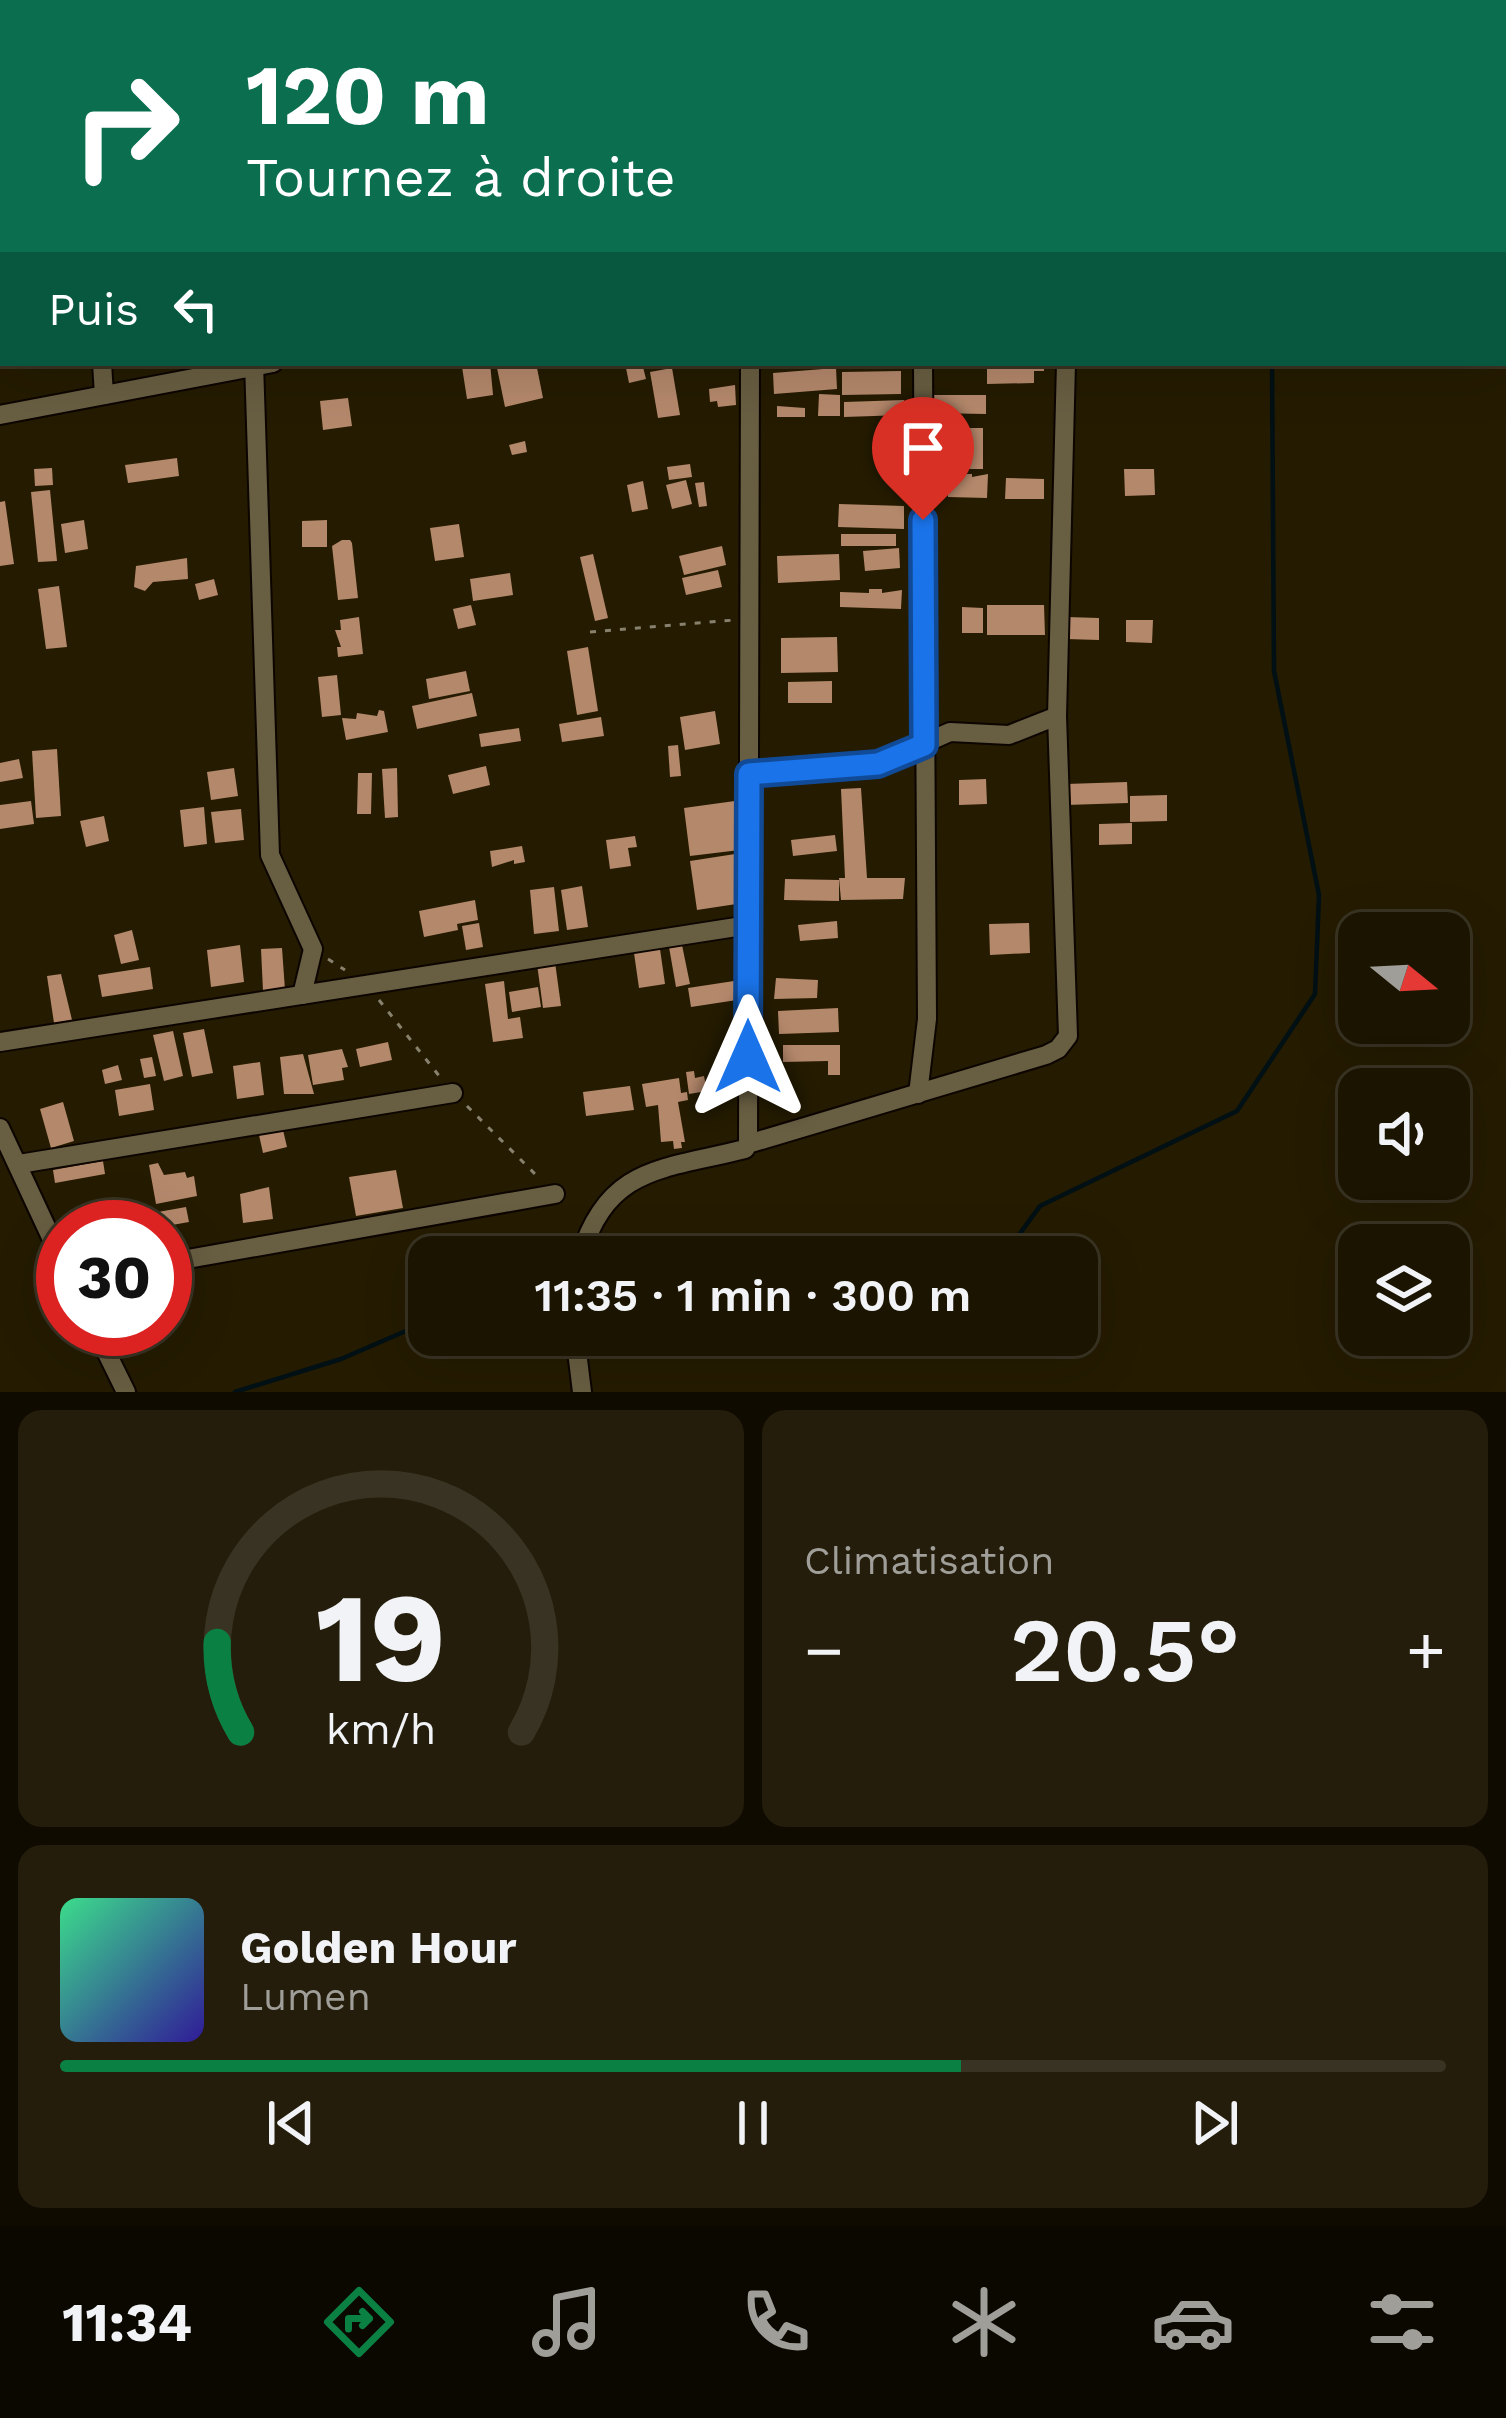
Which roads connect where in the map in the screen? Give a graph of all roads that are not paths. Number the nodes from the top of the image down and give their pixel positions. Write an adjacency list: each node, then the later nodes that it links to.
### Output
1 (102, 366): 7 (street)
2 (250, 366): 7 (street)
3 (260, 366): 13 (street)
4 (750, 366): 11 (street)
5 (922, 366): 10 (street)
6 (1066, 366): 9 (street)
7 (104, 395): 8 (street)
8 (0, 416)
9 (1058, 716): 10 (street); 16 (street)
10 (924, 745): 11 (street); 16 (street)
11 (749, 774): 12 (street)
12 (749, 925): 13 (street); 18 (street)
13 (302, 995): 14 (street)
14 (0, 1042)
15 (453, 1093): 19 (street)
16 (918, 1094): 18 (street)
17 (0, 1128): 19 (street)
18 (748, 1144): 22 (street)
19 (20, 1164): 21 (street)
20 (555, 1194): 23 (street)
21 (36, 1201)
22 (589, 1236)
23 (192, 1259)
24 (108, 1356): 26 (street)
25 (578, 1356): 27 (street)
26 (126, 1392)
27 (582, 1392)

